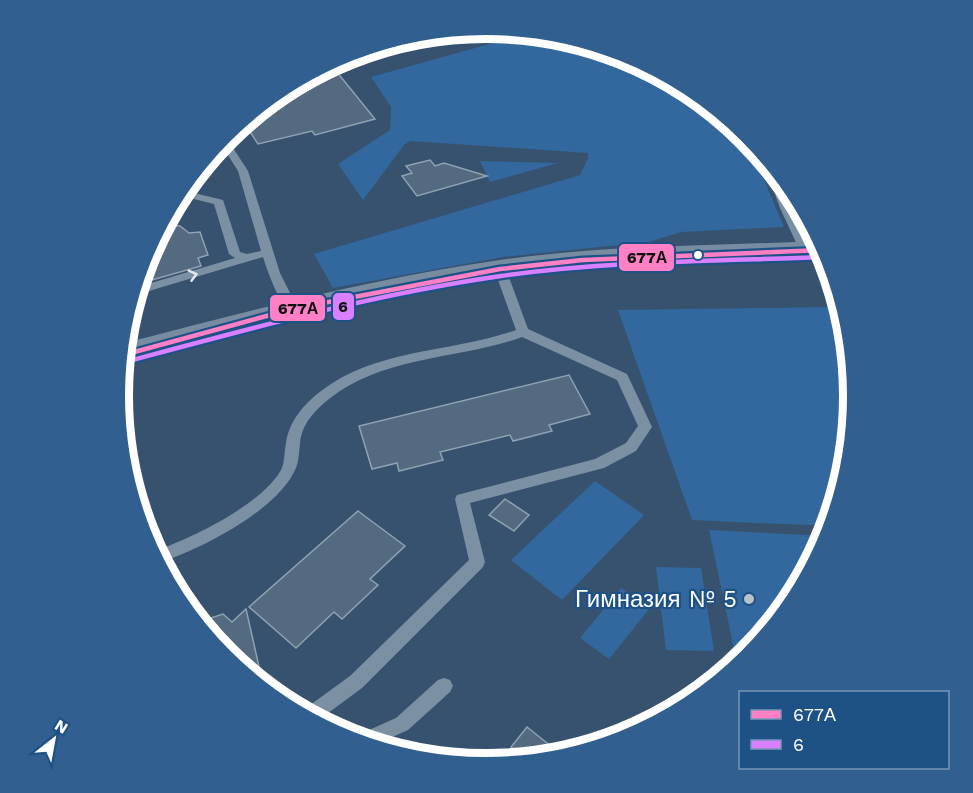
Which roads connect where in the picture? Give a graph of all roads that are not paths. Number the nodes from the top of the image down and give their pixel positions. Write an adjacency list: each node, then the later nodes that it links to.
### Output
1 (229, 149): 6 (lane)
2 (779, 191): 4 (lane)
3 (190, 197): 7 (lane)
4 (809, 243)
5 (812, 250): 8 (street)
6 (267, 253): 7 (lane); 10 (lane)
7 (246, 258): 9 (lane, one-way to 7)
8 (500, 270): 10 (street); 11 (lane)
9 (146, 288)
10 (292, 309): 12 (street)
11 (523, 332): 13 (lane); 15 (lane)
12 (132, 353)
13 (166, 554)
14 (444, 686): 16 (lane)
15 (317, 711)
16 (376, 736)

